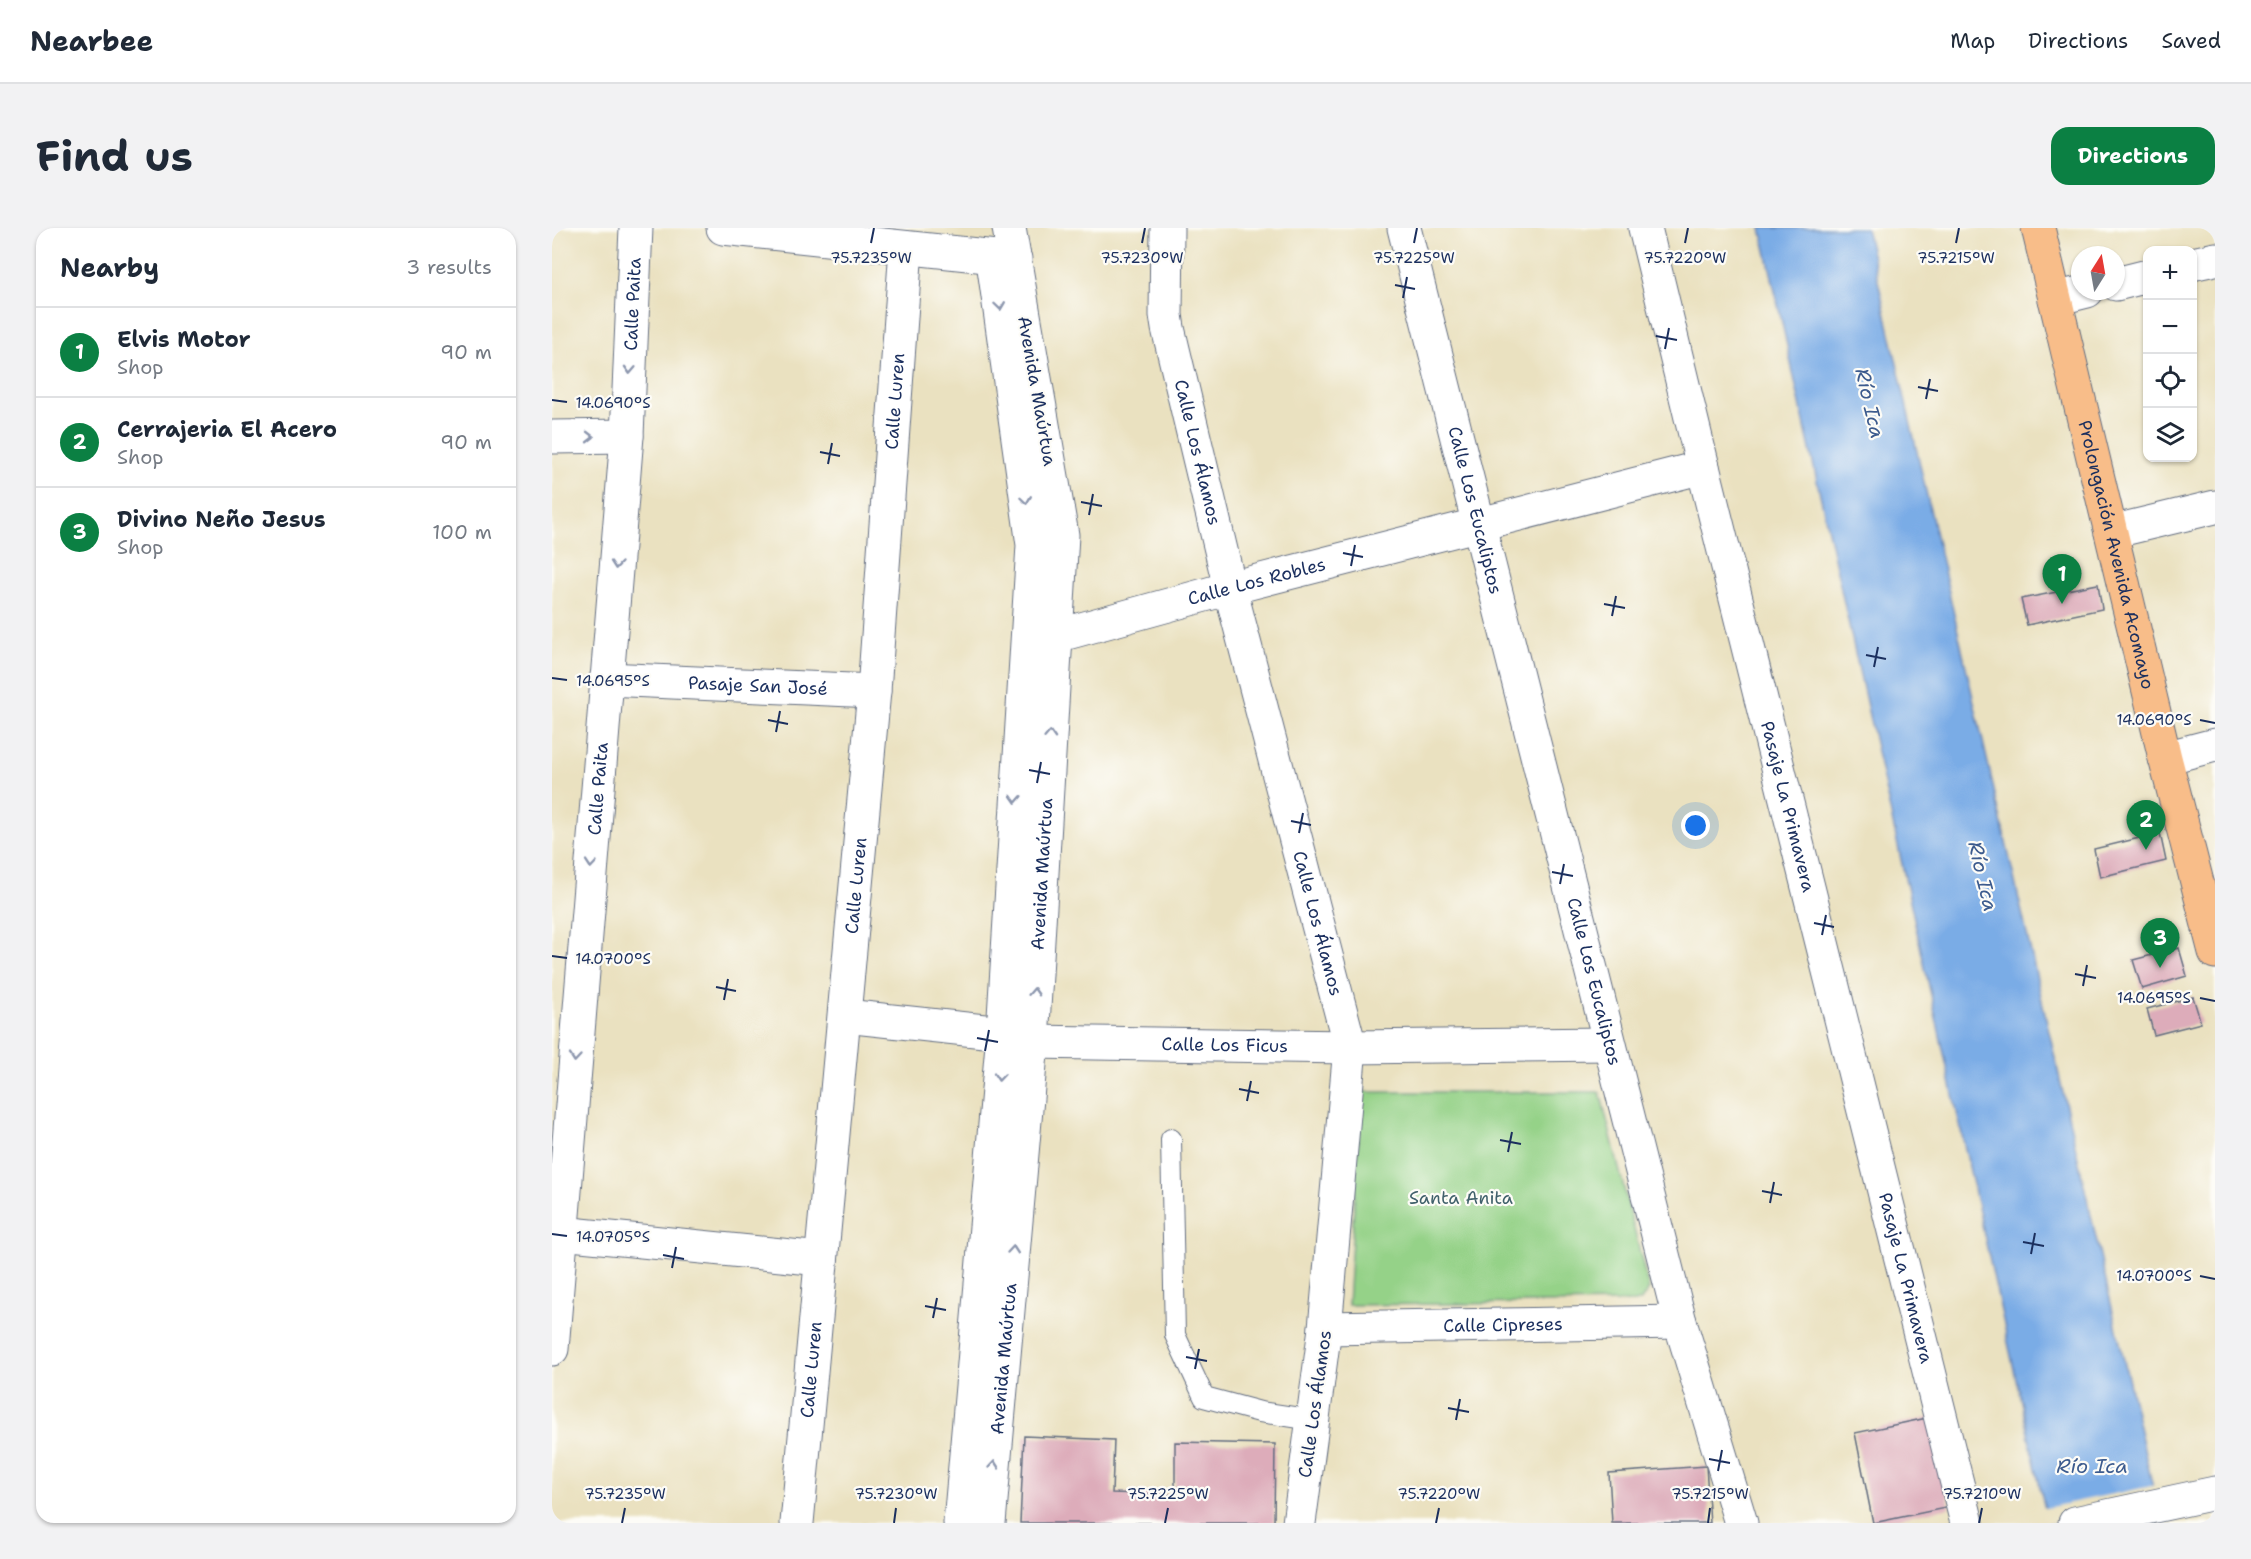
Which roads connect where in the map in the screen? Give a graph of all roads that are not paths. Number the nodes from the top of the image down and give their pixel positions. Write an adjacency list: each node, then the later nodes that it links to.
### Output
1 (636, 228): 16 (street, Calle Paita, one-way to 16)
2 (723, 228): 8 (street)
3 (1009, 228): 9 (street, Avenida Maúrtua)
4 (1167, 228): 22 (street, Calle Los Álamos)
5 (1404, 228): 20 (street, Calle Los Eucaliptos)
6 (1645, 228): 18 (street, Pasaje La Primavera)
7 (2038, 228): 15 (main road, Prolongación Avenida Acomayo)
8 (906, 248): 9 (street); 25 (street, Calle Luren)
9 (998, 248): 23 (street, Avenida Maúrtua); 30 (street, Avenida Maúrtua, one-way to 30)
10 (2215, 258): 11 (street)
11 (2197, 263)
12 (2143, 277): 13 (street)
13 (2125, 282)
14 (2071, 295): 15 (street)
15 (2055, 299): 21 (main road, Prolongación Avenida Acomayo)
16 (627, 436): 17 (street, one-way to 16); 24 (street, Calle Paita, one-way to 24)
17 (552, 437)
18 (1703, 467): 20 (street, Calle Los Robles); 46 (street, Pasaje La Primavera)
19 (2215, 507): 21 (street)
20 (1478, 525): 22 (street, Calle Los Robles); 31 (street, Calle Los Eucaliptos)
21 (2111, 532): 27 (main road, Prolongación Avenida Acomayo)
22 (1230, 588): 23 (street, Calle Los Robles); 32 (street, Calle Los Álamos)
23 (1056, 636): 30 (street, Avenida Maúrtua, one-way to 23)
24 (606, 679): 25 (street, Pasaje San José); 34 (street, Calle Paita, one-way to 34)
25 (874, 691): 29 (street, Calle Luren)
26 (2215, 745): 27 (street)
27 (2165, 758): 28 (main road, Prolongación Avenida Acomayo)
28 (2215, 952)
29 (845, 1016): 30 (street, Calle Los Ficus); 35 (street, Calle Luren)
30 (1017, 1037): 32 (street, Calle Los Ficus); 42 (street, Avenida Maúrtua, one-way to 42); 43 (street, Avenida Maúrtua, one-way to 30)
31 (1609, 1044): 32 (street, Calle Los Ficus); 36 (street, Calle Los Eucaliptos)
32 (1350, 1047): 37 (street, Calle Los Álamos)
33 (1171, 1139): 39 (lane)
34 (561, 1233): 35 (street); 38 (street, Calle Paita)
35 (821, 1259): 41 (street, Calle Luren)
36 (1680, 1322): 37 (street, Calle Cipreses); 45 (street, Calle Los Eucaliptos)
37 (1326, 1328): 39 (street, Calle Los Álamos)
38 (552, 1349)
39 (1313, 1420): 44 (street, Calle Los Álamos)
40 (2215, 1493): 47 (street)
41 (797, 1523)
42 (960, 1523)
43 (989, 1523)
44 (1299, 1523)
45 (1741, 1523)
46 (1967, 1523)
47 (2074, 1523)

